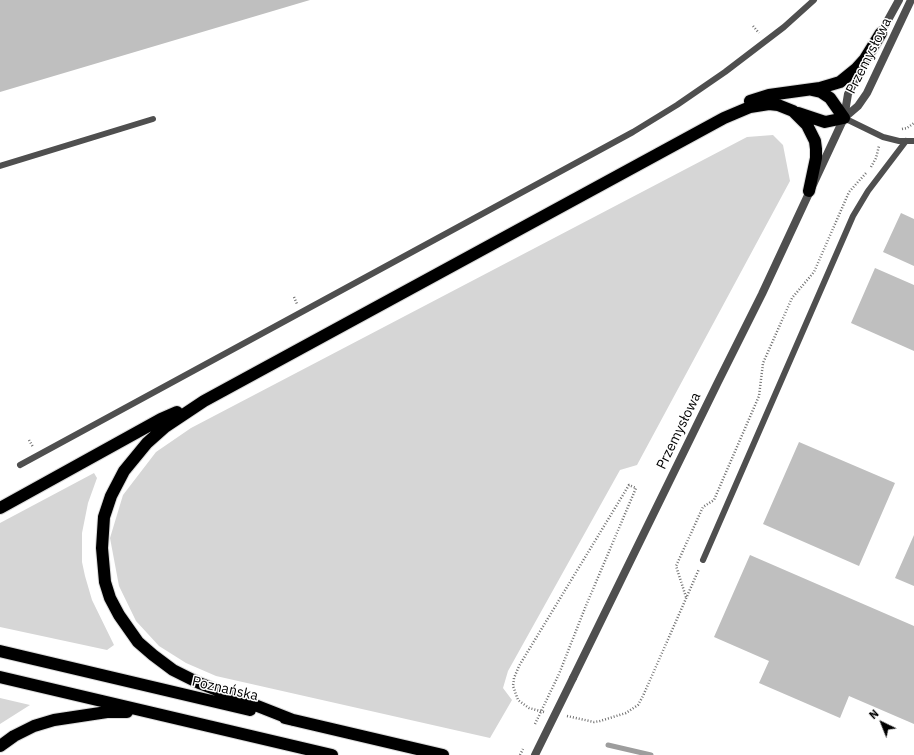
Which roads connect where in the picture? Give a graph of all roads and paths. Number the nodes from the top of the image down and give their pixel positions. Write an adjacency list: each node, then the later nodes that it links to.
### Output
1 (814, 0): 18 (lane)
2 (899, 0): 4 (street, Przemysłowa)
3 (911, 0): 8 (street, Przemysłowa)
4 (881, 33): 5 (highway); 8 (street, Przemysłowa)
5 (807, 89): 7 (highway); 8 (highway)
6 (793, 111): 7 (highway); 8 (highway); 16 (highway)
7 (724, 118): 17 (highway)
8 (844, 118): 13 (lane); 16 (street, Przemysłowa)
9 (153, 119): 15 (lane)
10 (914, 123): 11 (path)
11 (896, 128)
12 (914, 141): 13 (lane)
13 (906, 142): 20 (lane)
14 (879, 146): 21 (path)
15 (0, 166)
16 (809, 191): 33 (street, Przemysłowa, bridge)
17 (204, 401): 19 (highway); 26 (highway)
18 (20, 465)
19 (0, 508)
20 (703, 560)
21 (686, 597)
22 (0, 651): 26 (highway, Poznańska)
23 (559, 674): 27 (path, bridge)
24 (0, 677): 25 (highway)
25 (164, 716): 28 (highway); 30 (highway)
26 (293, 720): 31 (highway, Poznańska)
27 (533, 728)
28 (0, 746)
29 (523, 748): 32 (path, bridge)
30 (332, 755)
31 (443, 755)
32 (520, 755)
33 (535, 755)

